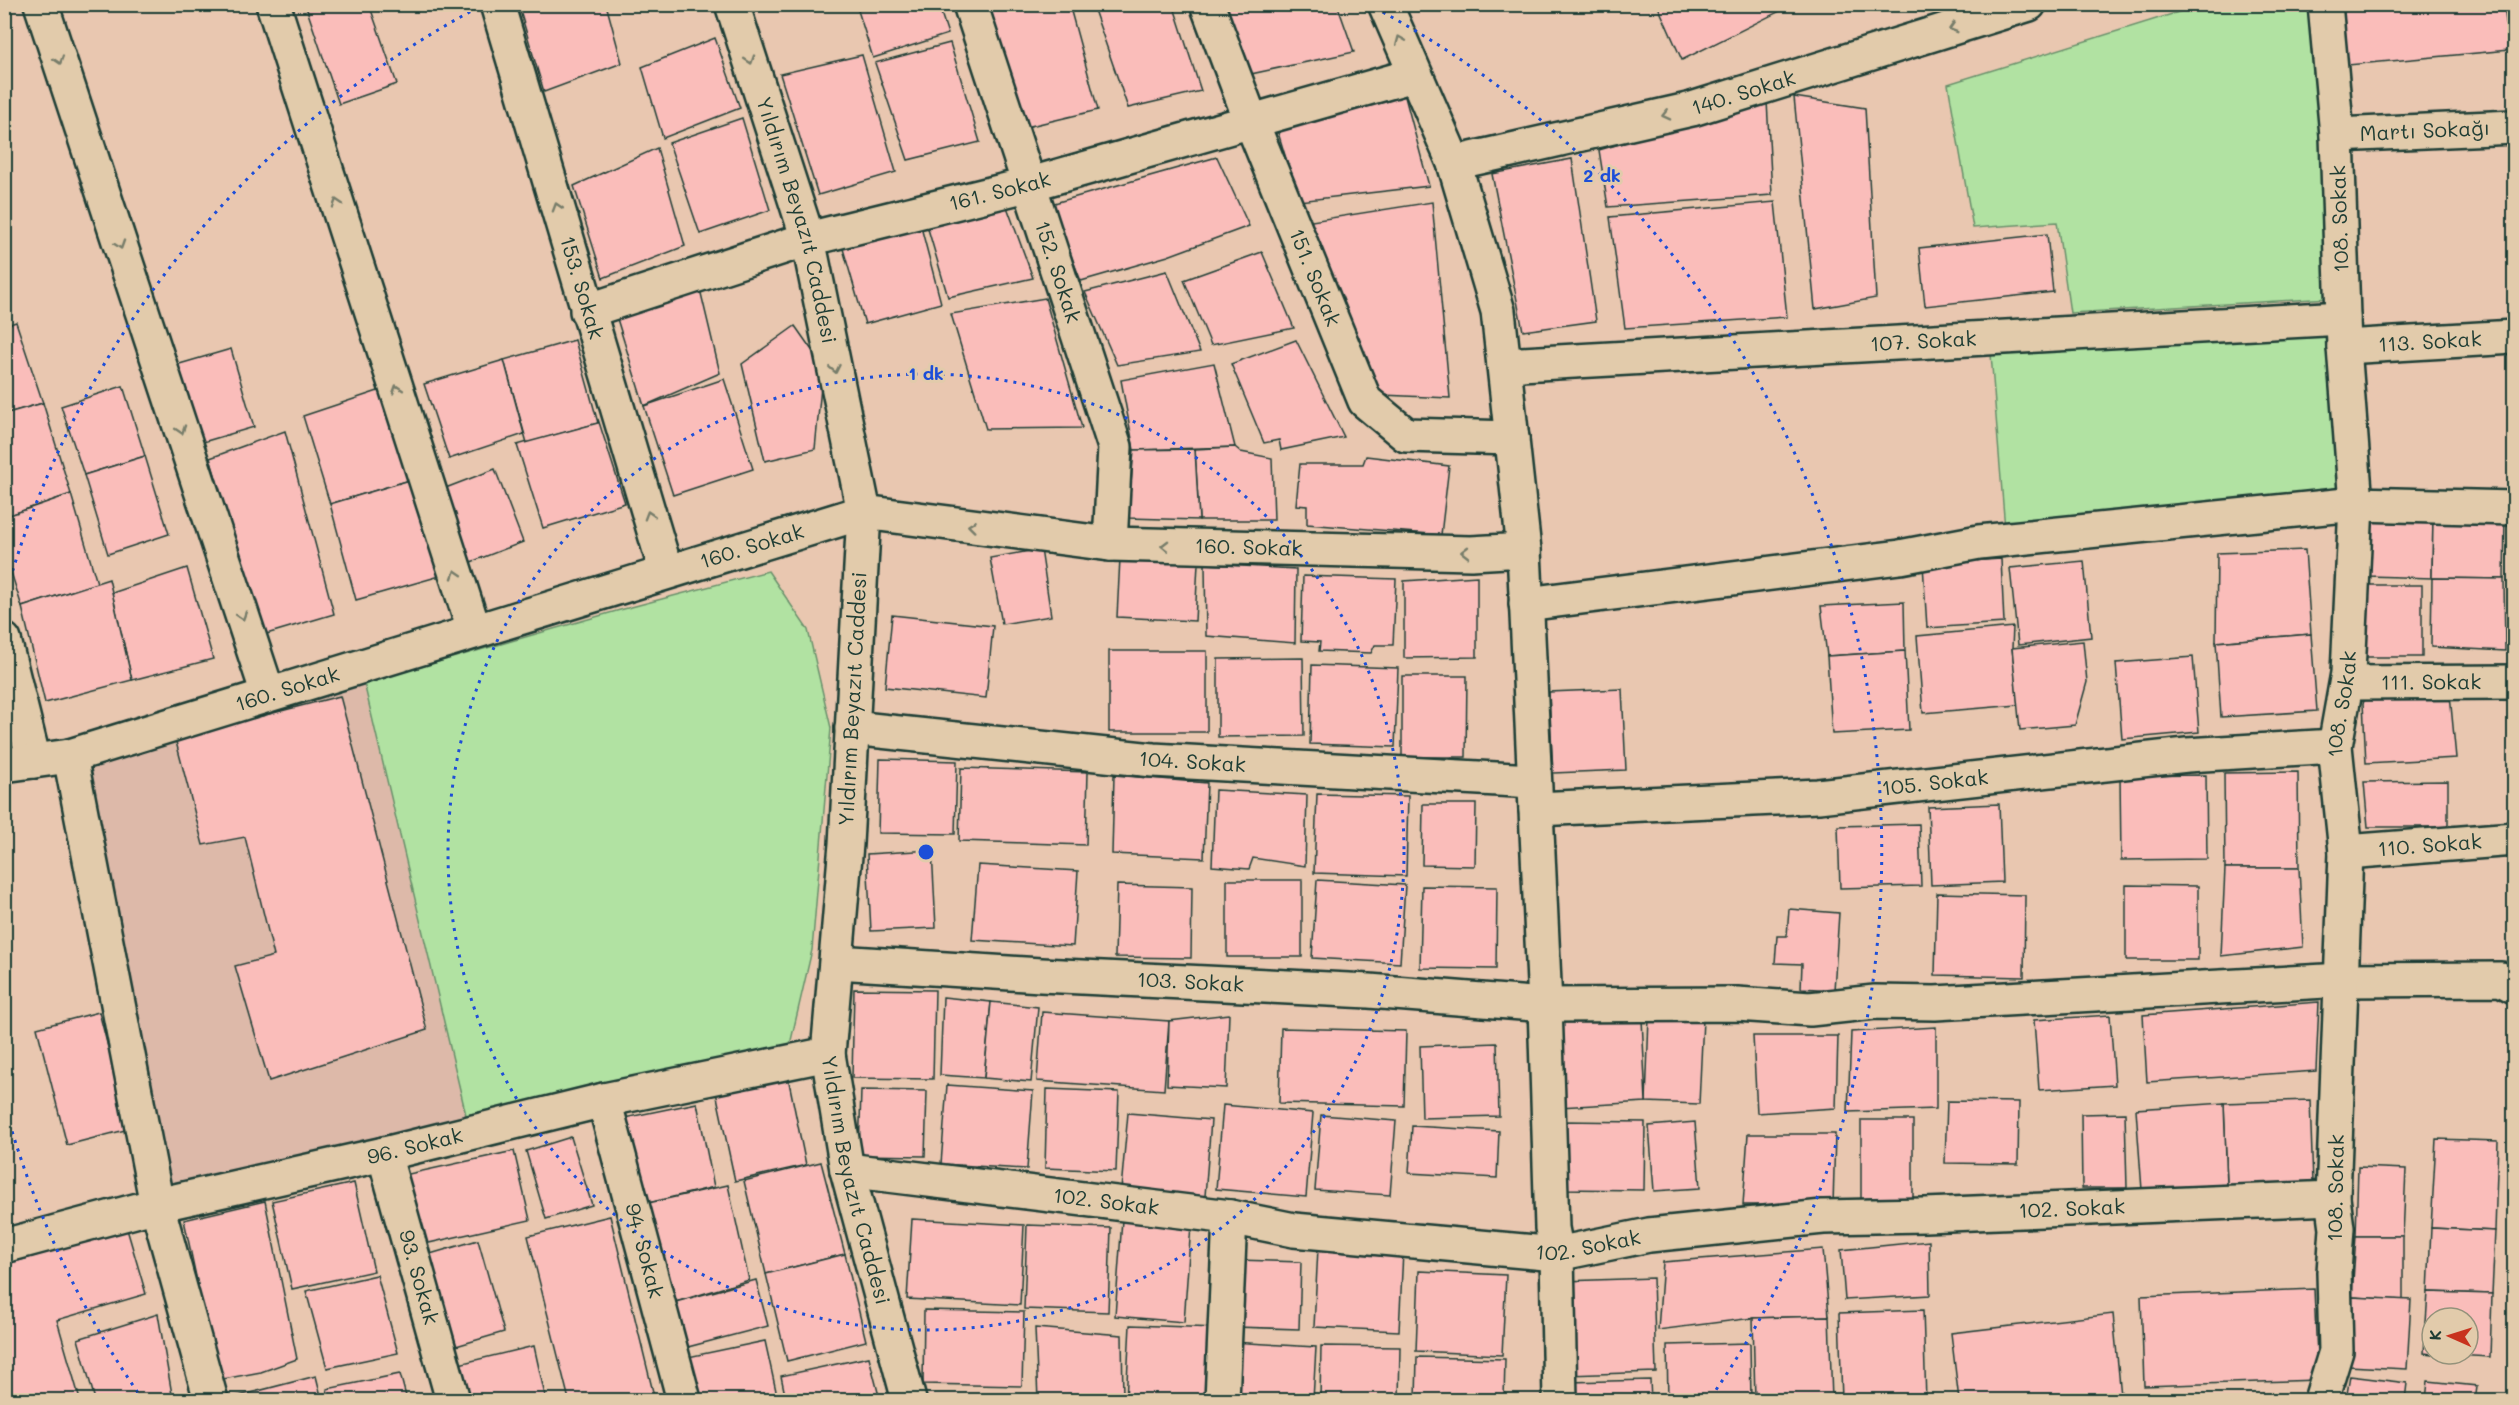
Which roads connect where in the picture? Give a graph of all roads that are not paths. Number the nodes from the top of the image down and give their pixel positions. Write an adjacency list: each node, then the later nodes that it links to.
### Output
1 (41, 4): 33 (street, one-way to 33)
2 (273, 4): 29 (street, one-way to 2)
3 (497, 4): 17 (street, 153. Sokak, one-way to 3)
4 (732, 4): 16 (street, Yıldırım Beyazıt Caddesi, one-way to 16)
5 (970, 4): 15 (street, 152. Sokak)
6 (1207, 4): 11 (street, 151. Sokak)
7 (1385, 4): 10 (street, one-way to 7)
8 (2029, 4): 14 (street, 140. Sokak, one-way to 14)
9 (2325, 4): 13 (street, 108. Sokak)
10 (1414, 75): 11 (street, 161. Sokak); 14 (street)
11 (1251, 121): 15 (street, 161. Sokak); 21 (street, 151. Sokak)
12 (2514, 127): 13 (street, Martı Sokağı)
13 (2337, 135): 18 (street, 108. Sokak)
14 (1454, 163): 20 (street)
15 (1027, 185): 16 (street, 161. Sokak); 25 (street, 152. Sokak)
16 (808, 239): 17 (street, 161. Sokak); 24 (street, Yıldırım Beyazıt Caddesi, one-way to 24)
17 (587, 310): 27 (street, 153. Sokak, one-way to 17)
18 (2344, 332): 19 (street, 113. Sokak); 20 (street, 107. Sokak); 22 (street, 108. Sokak)
19 (2514, 337)
20 (1504, 365): 21 (street)
21 (1512, 438): 26 (street)
22 (2356, 504): 23 (street); 28 (street); 32 (street, 108. Sokak)
23 (2514, 508)
24 (864, 512): 25 (street, 160. Sokak, one-way to 24); 27 (street, 160. Sokak); 34 (street, Yıldırım Beyazıt Caddesi)
25 (1110, 544): 26 (street, 160. Sokak, one-way to 25)
26 (1524, 550): 28 (street)
27 (666, 571): 29 (street, 160. Sokak)
28 (1526, 604): 38 (street)
29 (474, 630): 33 (street, 160. Sokak)
30 (4, 640): 37 (street)
31 (2514, 682): 32 (street, 111. Sokak)
32 (2347, 683): 35 (street, 108. Sokak)
33 (268, 694): 36 (street, 160. Sokak)
34 (852, 728): 38 (street, 104. Sokak); 41 (street, Yıldırım Beyazıt Caddesi)
35 (2336, 746): 38 (street, 105. Sokak); 40 (street, 108. Sokak)
36 (70, 756): 37 (street, 160. Sokak); 50 (street)
37 (19, 763)
38 (1535, 795): 44 (street)
39 (2514, 839): 40 (street, 110. Sokak)
40 (2346, 852): 42 (street, 108. Sokak)
41 (837, 962): 44 (street, 103. Sokak); 45 (street, Yıldırım Beyazıt Caddesi)
42 (2343, 980): 43 (street, 103. Sokak); 44 (street, 103. Sokak); 49 (street, 108. Sokak)
43 (2514, 986)
44 (1545, 1005): 53 (street)
45 (828, 1054): 46 (street, 96. Sokak); 48 (street, Yıldırım Beyazıt Caddesi)
46 (604, 1100): 47 (street, 96. Sokak); 56 (street, 94. Sokak)
47 (384, 1154): 50 (street, 96. Sokak); 55 (street, 93. Sokak)
48 (847, 1170): 51 (street, 102. Sokak); 57 (street, Yıldırım Beyazıt Caddesi)
49 (2333, 1198): 53 (street, 102. Sokak); 60 (street, 108. Sokak)
50 (157, 1205): 52 (street, 96. Sokak); 54 (street)
51 (1230, 1217): 53 (street, 102. Sokak); 58 (street)
52 (4, 1246)
53 (1557, 1254): 59 (street)
54 (211, 1401)
55 (453, 1401)
56 (684, 1401)
57 (909, 1401)
58 (1222, 1401)
59 (1560, 1401)
60 (2321, 1401)

